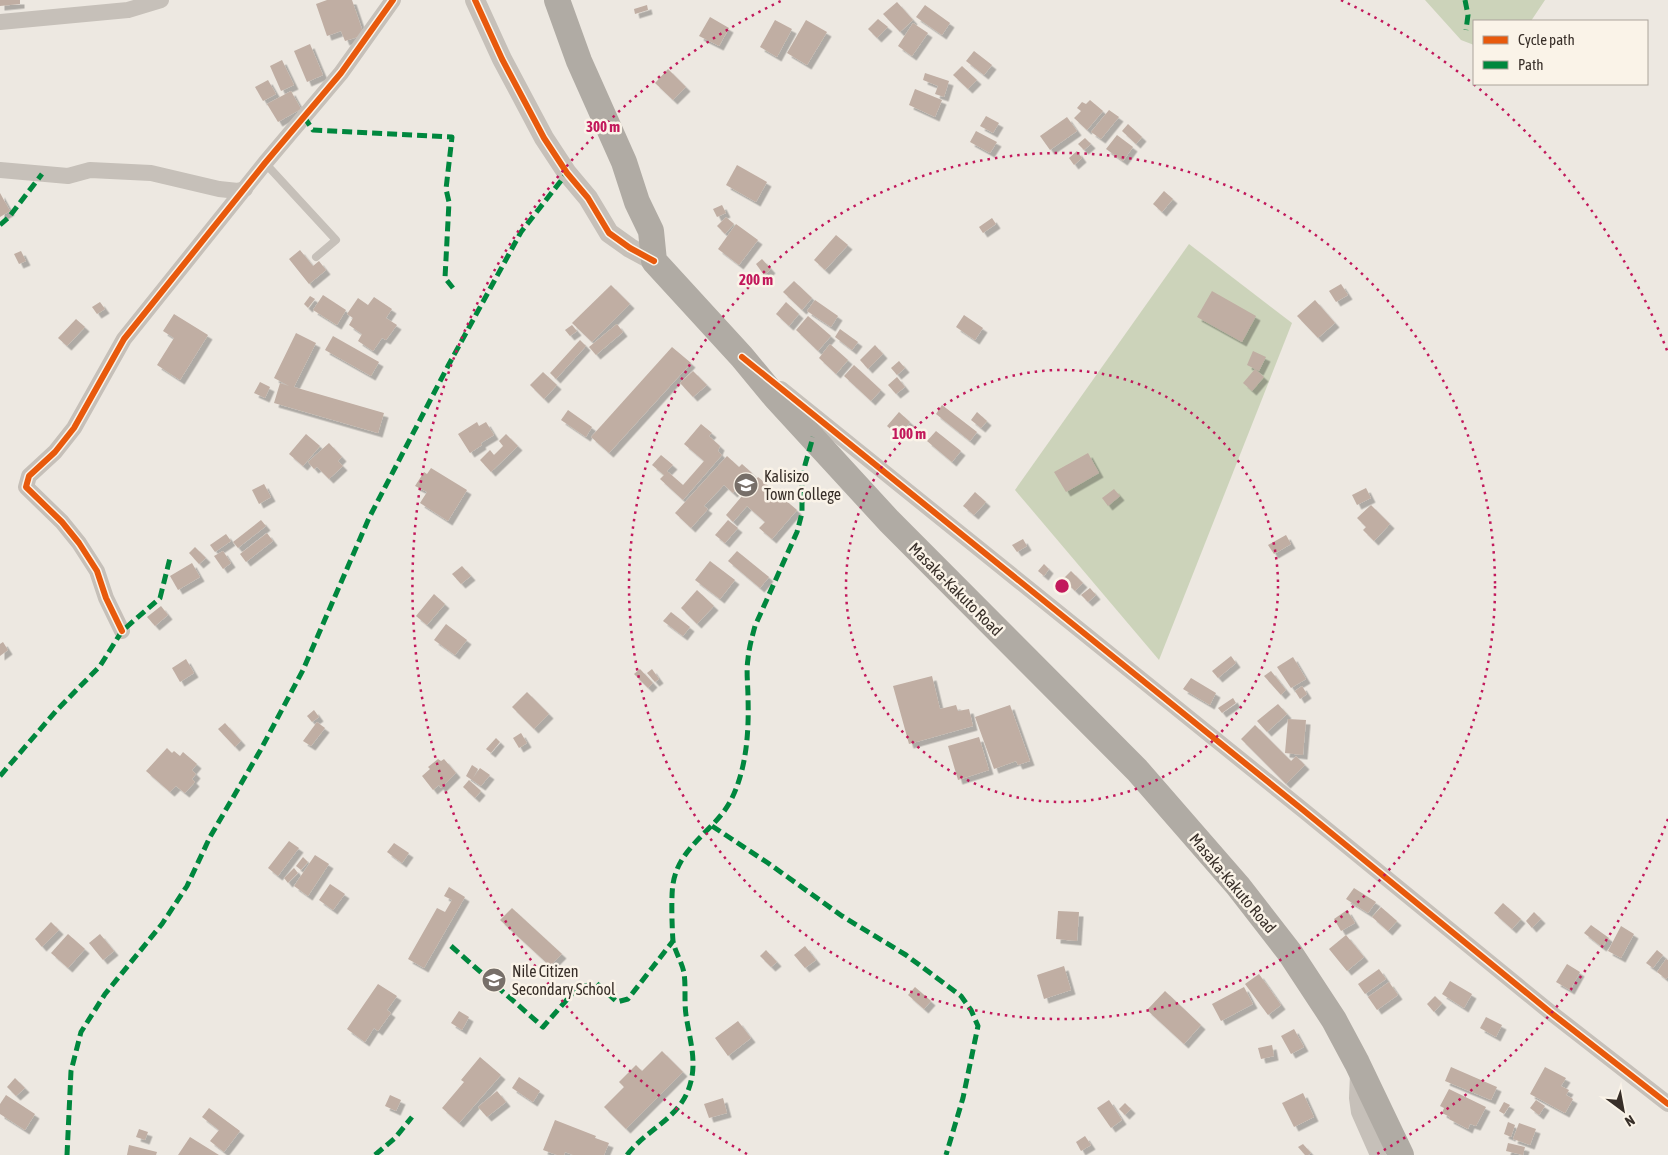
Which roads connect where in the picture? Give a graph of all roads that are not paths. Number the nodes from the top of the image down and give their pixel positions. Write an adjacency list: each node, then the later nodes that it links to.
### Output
1 (161, 0): 5 (street)
2 (393, 0): 7 (street)
3 (557, 0): 11 (highway)
4 (472, 1): 11 (street)
5 (81, 7): 6 (street)
6 (0, 22)
7 (265, 163): 9 (street); 10 (lane)
8 (0, 170): 9 (street)
9 (245, 189): 13 (street)
10 (316, 257)
11 (654, 261): 12 (highway, Masaka-Kakuto Road)
12 (742, 358): 14 (highway, Masaka-Kakuto Road); 15 (street)
13 (122, 631)
14 (1358, 1063): 16 (street); 17 (highway, Masaka-Kakuto Road)
15 (1668, 1104)
16 (1378, 1155)
17 (1401, 1155)

